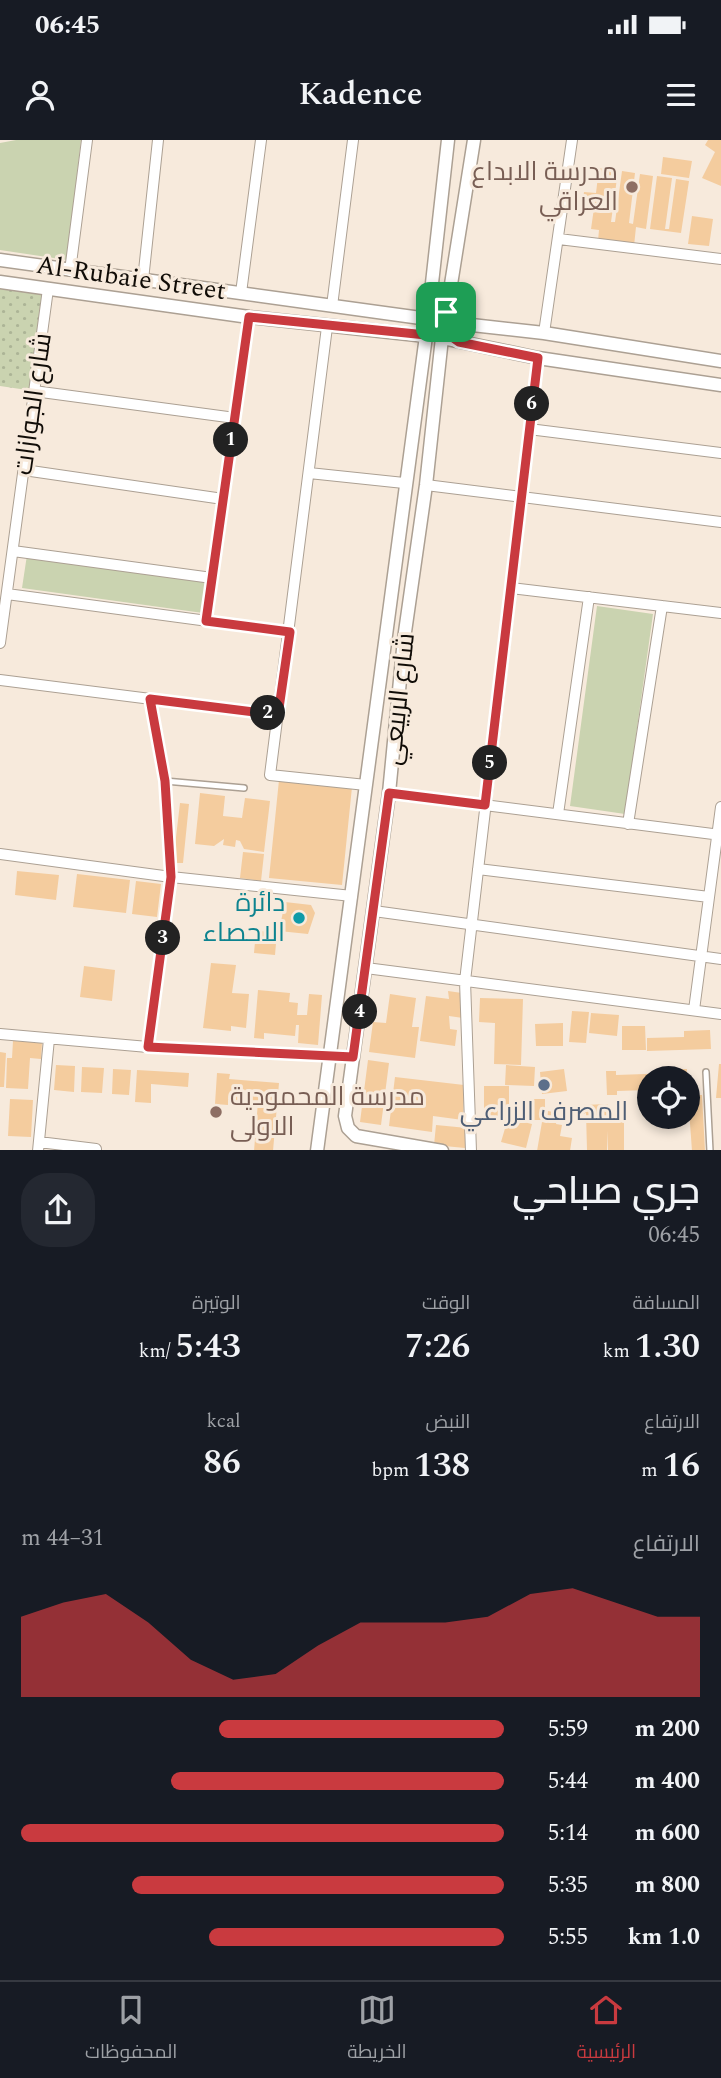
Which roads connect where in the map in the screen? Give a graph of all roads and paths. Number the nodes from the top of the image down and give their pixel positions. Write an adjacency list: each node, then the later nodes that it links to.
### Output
1 (87, 140): 12 (street)
2 (158, 140): 14 (street)
3 (261, 140): 17 (street)
4 (353, 140): 20 (street)
5 (448, 140): 19 (street)
6 (474, 140): 21 (street)
7 (572, 140): 8 (street)
8 (559, 239): 10 (street); 28 (street)
9 (0, 260): 11 (street, Al-Rubaie Street)
10 (721, 260)
11 (56, 269): 12 (street, Al-Rubaie Street); 16 (street)
12 (70, 271): 13 (street, Al-Rubaie Street)
13 (84, 273): 14 (street, Al-Rubaie Street); 18 (street)
14 (143, 280): 17 (street, Al-Rubaie Street)
15 (0, 282): 16 (street, Al-Rubaie Street)
16 (51, 289): 18 (street, Al-Rubaie Street); 38 (street, شارع الجوازات)
17 (241, 293): 20 (street, Al-Rubaie Street)
18 (82, 294): 23 (street, Al-Rubaie Street)
19 (429, 304): 21 (street); 22 (street); 24 (street)
20 (331, 306): 22 (street, Al-Rubaie Street)
21 (449, 306): 25 (street); 26 (street)
22 (411, 315): 24 (street, Al-Rubaie Street); 29 (street)
23 (249, 317): 27 (street, Al-Rubaie Street); 39 (street)
24 (428, 319): 25 (street, Al-Rubaie Street); 30 (street)
25 (445, 322): 26 (street, Al-Rubaie Street); 31 (street)
26 (462, 322): 28 (street, Al-Rubaie Street); 32 (street)
27 (327, 327): 29 (street, Al-Rubaie Street); 43 (street)
28 (544, 333): 36 (street, Al-Rubaie Street)
29 (408, 335): 30 (street, Al-Rubaie Street); 33 (street)
30 (426, 335): 31 (street, Al-Rubaie Street); 33 (street, شارع الربيعي)
31 (442, 338): 32 (street, Al-Rubaie Street); 34 (street, شارع الربيعي)
32 (459, 342): 34 (street); 35 (street, Al-Rubaie Street)
33 (422, 350): 34 (street); 44 (street, شارع الربيعي)
34 (442, 352): 45 (street, شارع الربيعي)
35 (538, 358): 37 (street, Al-Rubaie Street); 40 (street)
36 (721, 361)
37 (721, 385)
38 (34, 391): 39 (street); 42 (street, شارع الجوازات)
39 (235, 418): 47 (street)
40 (529, 429): 41 (street); 46 (street)
41 (721, 453)
42 (24, 470): 47 (street); 49 (street, شارع الجوازات)
43 (309, 473): 44 (street); 59 (street)
44 (404, 483): 56 (street, شارع الربيعي)
45 (426, 485): 46 (street); 58 (street, شارع الربيعي)
46 (521, 497): 48 (street); 51 (street)
47 (223, 499): 50 (street)
48 (721, 522)
49 (13, 551): 50 (street); 52 (street, شارع الجوازات)
50 (212, 578): 57 (street)
51 (511, 588): 53 (street); 70 (street)
52 (7, 594): 57 (street); 60 (street, شارع الجوازات)
53 (589, 597): 54 (street); 72 (street)
54 (662, 606): 55 (street); 73 (street)
55 (721, 613)
56 (387, 617): 58 (street); 61 (street, شارع الربيعي)
57 (206, 621): 59 (street)
58 (407, 622): 62 (street, شارع الربيعي)
59 (290, 632): 65 (street)
60 (0, 643)
61 (383, 648): 62 (street); 67 (street, شارع الربيعي)
62 (403, 651): 69 (street, شارع الربيعي)
63 (0, 680): 64 (street)
64 (150, 699): 65 (street); 66 (street)
65 (278, 715): 67 (street)
66 (165, 781): 68 (lane); 77 (street)
67 (366, 785): 78 (street, شارع الربيعي)
68 (244, 788)
69 (389, 793): 70 (street); 80 (street, شارع الربيعي)
70 (485, 805): 72 (street); 76 (street)
71 (721, 807): 74 (street)
72 (558, 814): 73 (street)
73 (628, 824): 74 (street)
74 (719, 835): 79 (street)
75 (0, 854): 77 (street)
76 (478, 869): 79 (street); 81 (street)
77 (171, 877): 78 (street); 90 (street)
78 (352, 896): 91 (street, شارع الربيعي)
79 (709, 897): 82 (street)
80 (374, 911): 81 (street); 84 (street, شارع الربيعي)
81 (471, 924): 82 (street); 85 (street)
82 (701, 957): 83 (street); 86 (street)
83 (721, 959)
84 (366, 968): 85 (street); 92 (street, شارع الربيعي)
85 (465, 981): 86 (street); 98 (street)
86 (694, 1010): 87 (street)
87 (721, 1014)
88 (0, 1034): 89 (street)
89 (49, 1039): 90 (street); 94 (street)
90 (148, 1047): 91 (street)
91 (332, 1055): 92 (street); 96 (street, شارع الربيعي)
92 (353, 1057): 97 (street, شارع الربيعي)
93 (706, 1072): 99 (lane)
94 (39, 1146): 95 (street)
95 (96, 1149)
96 (317, 1150)
97 (442, 1150)
98 (471, 1150)
99 (710, 1150)

